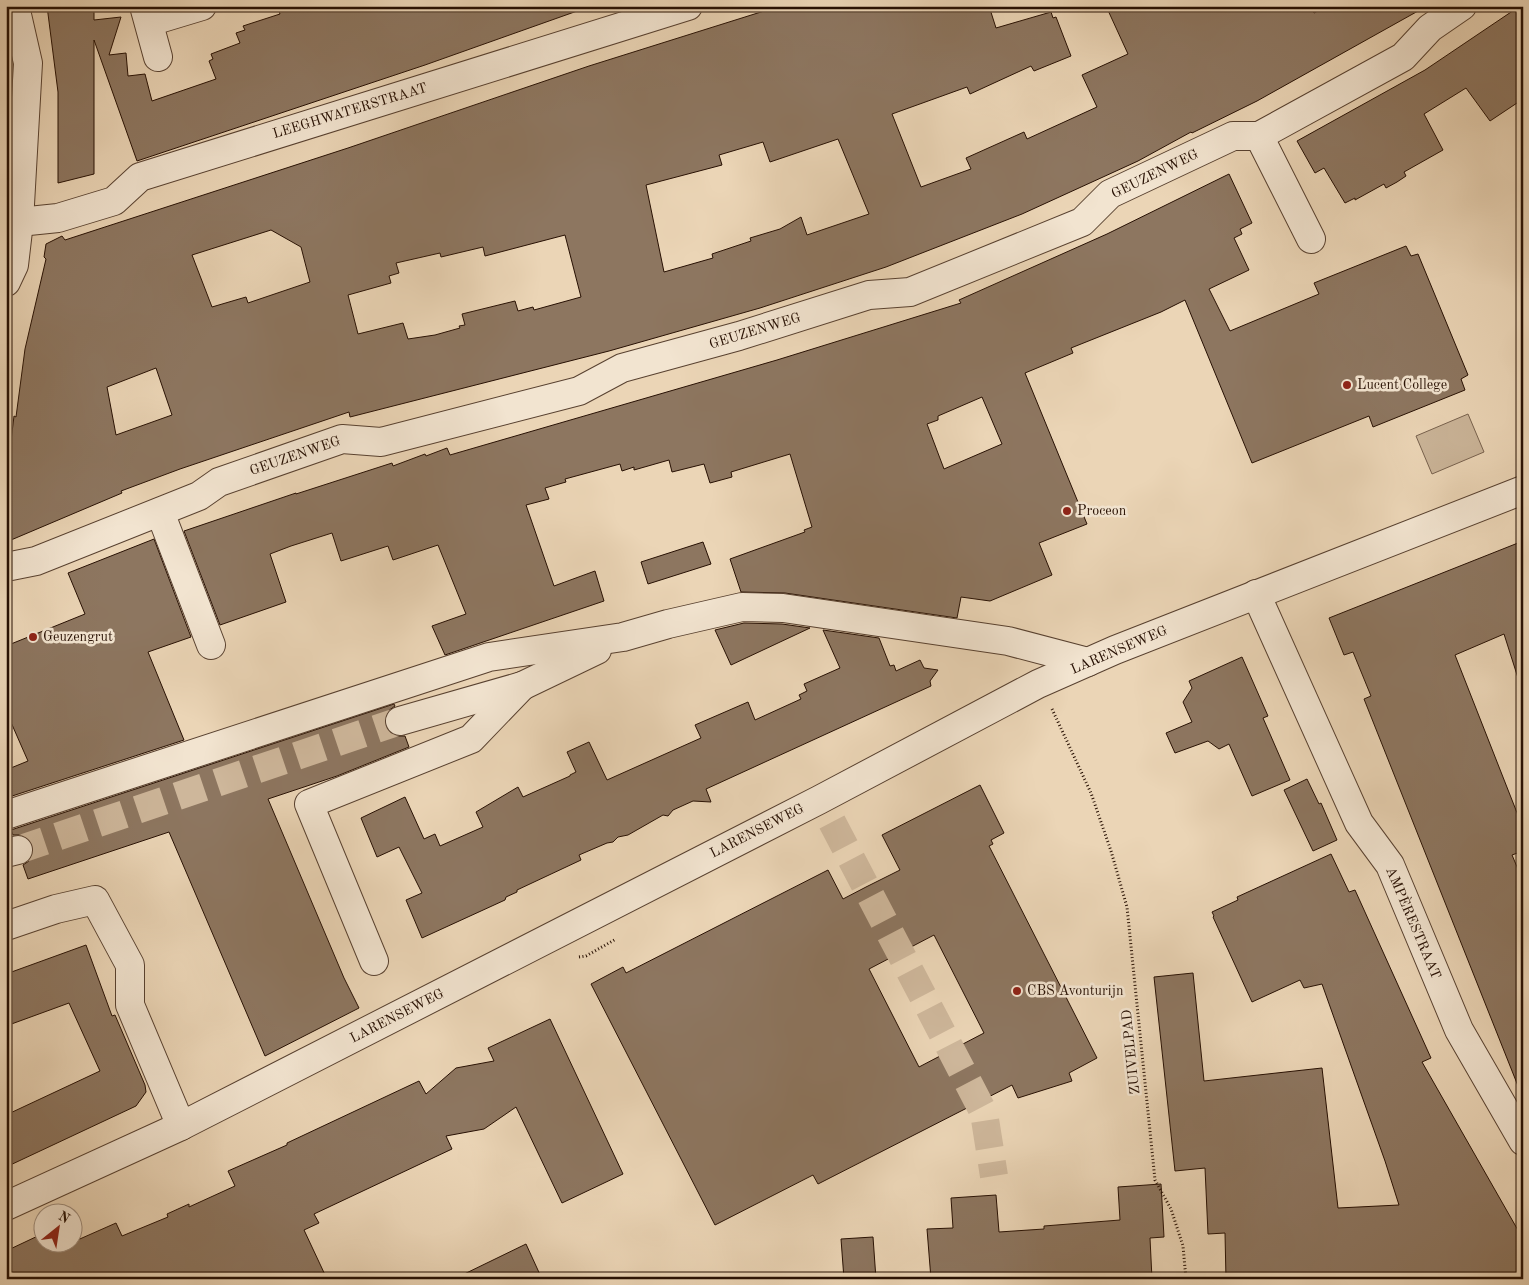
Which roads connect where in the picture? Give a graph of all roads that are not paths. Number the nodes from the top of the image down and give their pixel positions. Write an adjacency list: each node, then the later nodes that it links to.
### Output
1 (15, 6): 8 (street)
2 (202, 6): 5 (street)
3 (688, 6): 8 (street, LEEGHWATERSTRAAT)
4 (1462, 6): 7 (street, GEUZENWEG)
5 (147, 14): 6 (street)
6 (158, 57)
7 (1259, 136): 9 (street); 12 (street, GEUZENWEG)
8 (13, 220): 10 (street)
9 (1311, 239)
10 (6, 282)
11 (1523, 490): 14 (street, LARENSEWEG)
12 (160, 512): 13 (street, GEUZENWEG); 16 (street)
13 (6, 567)
14 (1256, 594): 17 (street, LARENSEWEG); 24 (street, AMPÈRESTRAAT)
15 (623, 637): 17 (street); 18 (street); 20 (street)
16 (211, 645)
17 (1088, 662): 23 (street, LARENSEWEG)
18 (522, 686): 19 (street); 22 (street)
19 (400, 721)
20 (6, 815)
21 (6, 926): 23 (street)
22 (374, 962)
23 (181, 1126): 25 (street, LARENSEWEG)
24 (1523, 1141)
25 (6, 1206)

